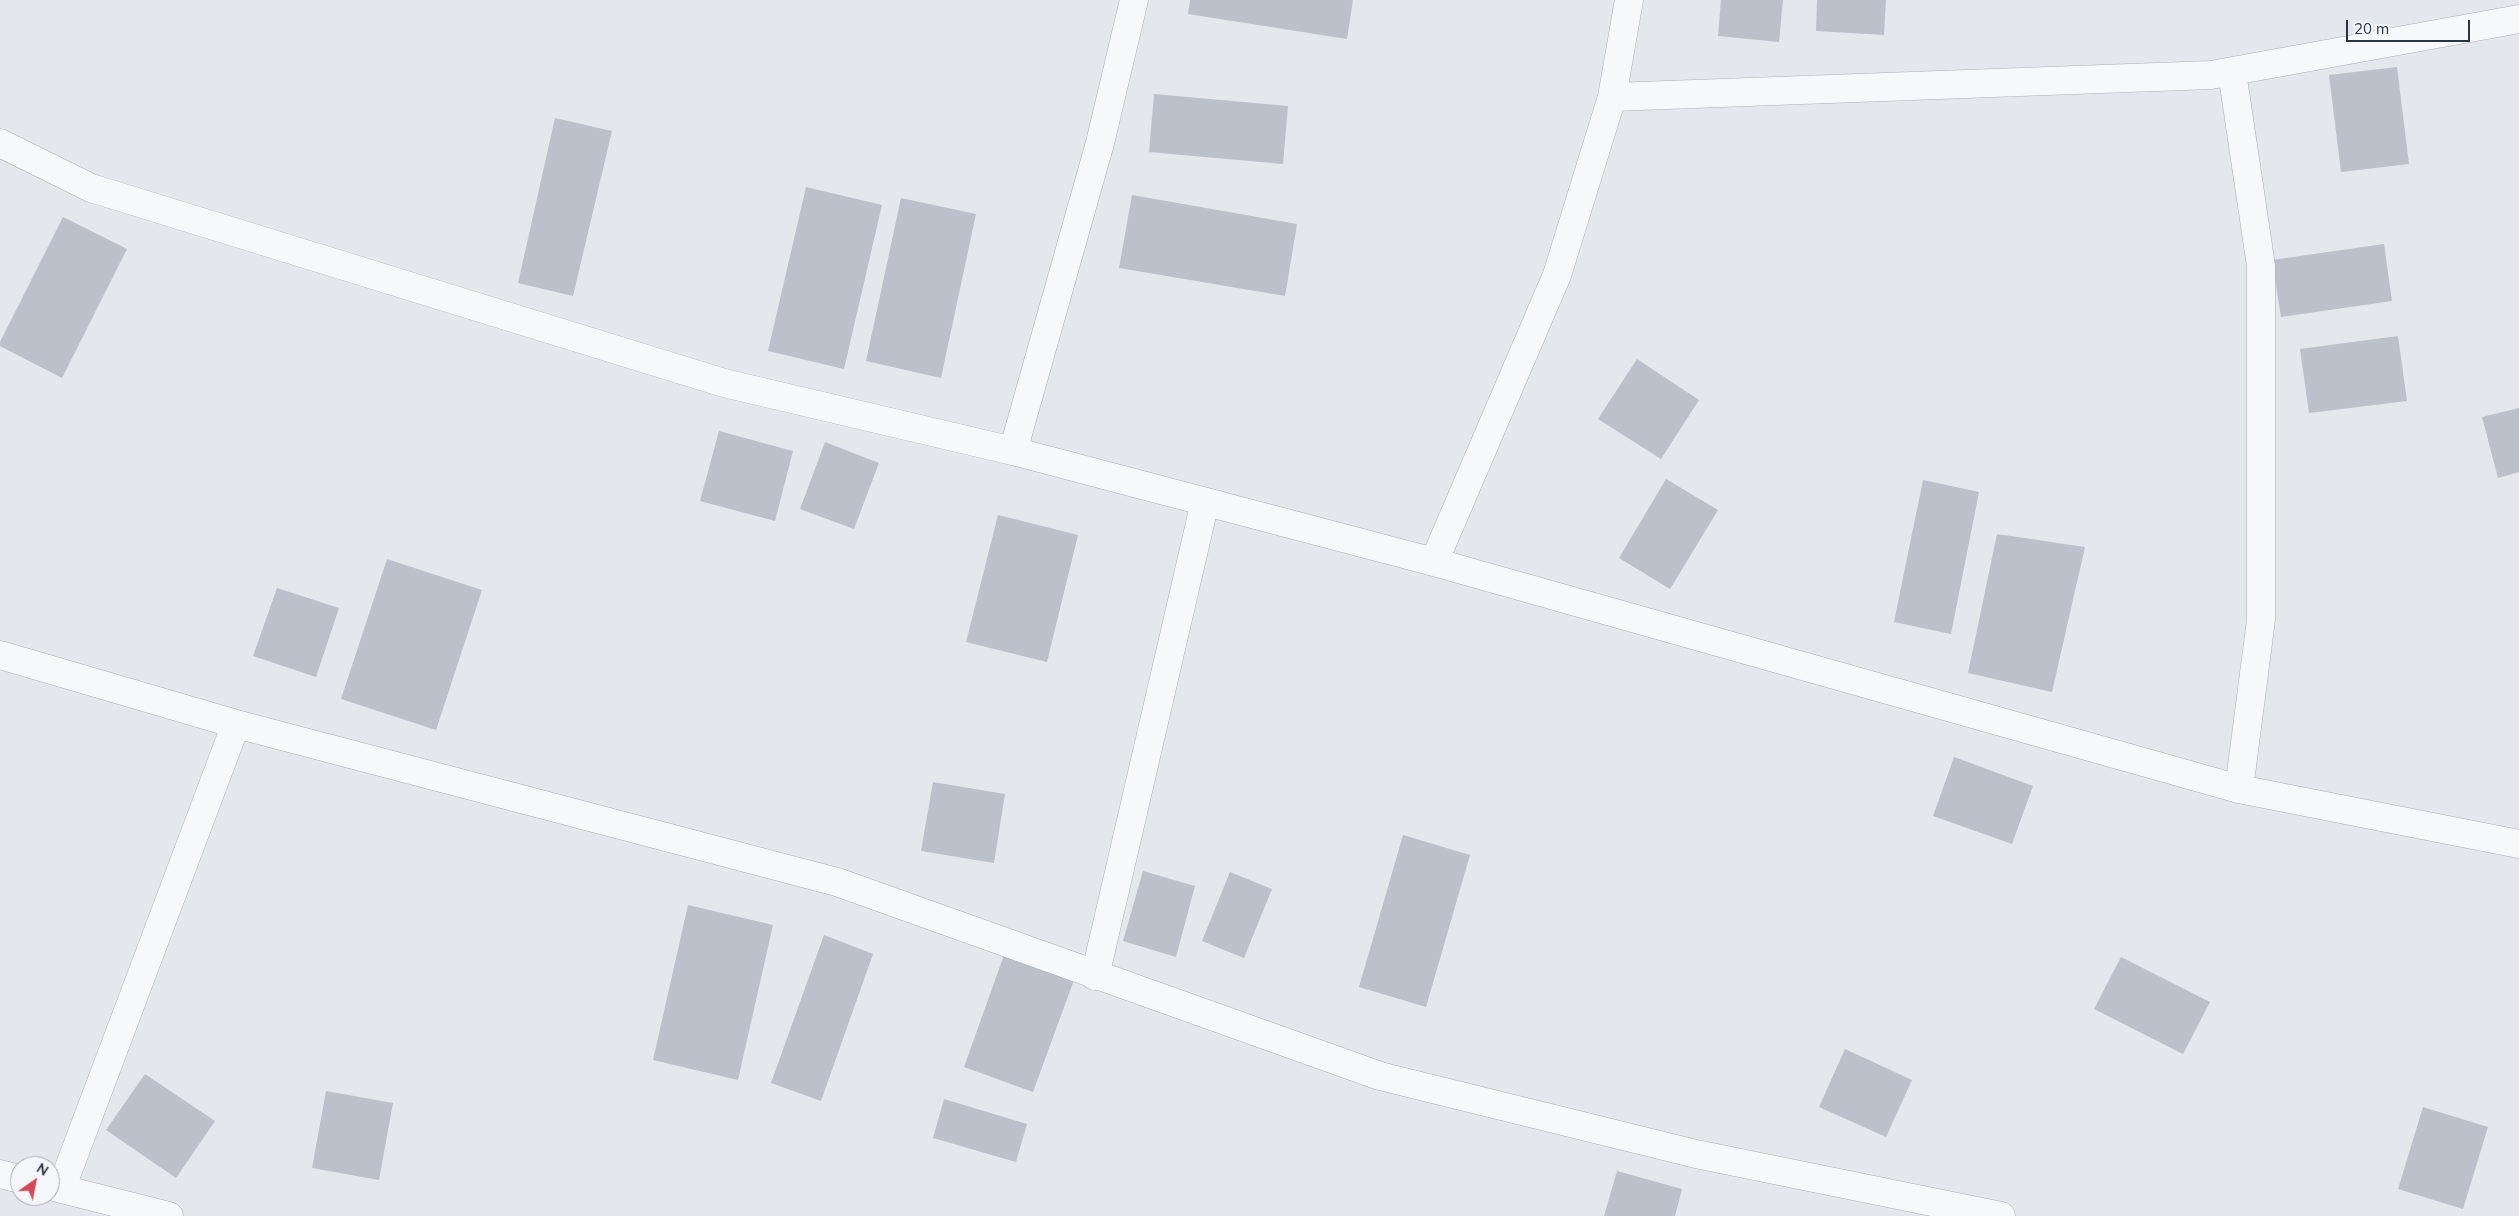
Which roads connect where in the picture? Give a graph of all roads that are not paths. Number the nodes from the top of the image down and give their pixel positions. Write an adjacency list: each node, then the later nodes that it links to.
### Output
1 (1134, 0): 7 (street)
2 (1629, 0): 5 (street)
3 (2519, 19): 4 (street)
4 (2232, 72): 5 (street); 12 (street)
5 (1612, 97): 9 (street)
6 (0, 143): 7 (street)
7 (1013, 451): 8 (street)
8 (1205, 502): 9 (street); 14 (street)
9 (1434, 562): 12 (street)
10 (0, 656): 11 (street)
11 (236, 724): 14 (street); 15 (street)
12 (2239, 789): 13 (street)
13 (2519, 844)
14 (1095, 976): 17 (street)
15 (60, 1178)
16 (60, 1189): 18 (street)
17 (1910, 1207): 19 (street)
18 (169, 1216)
19 (2001, 1216)

